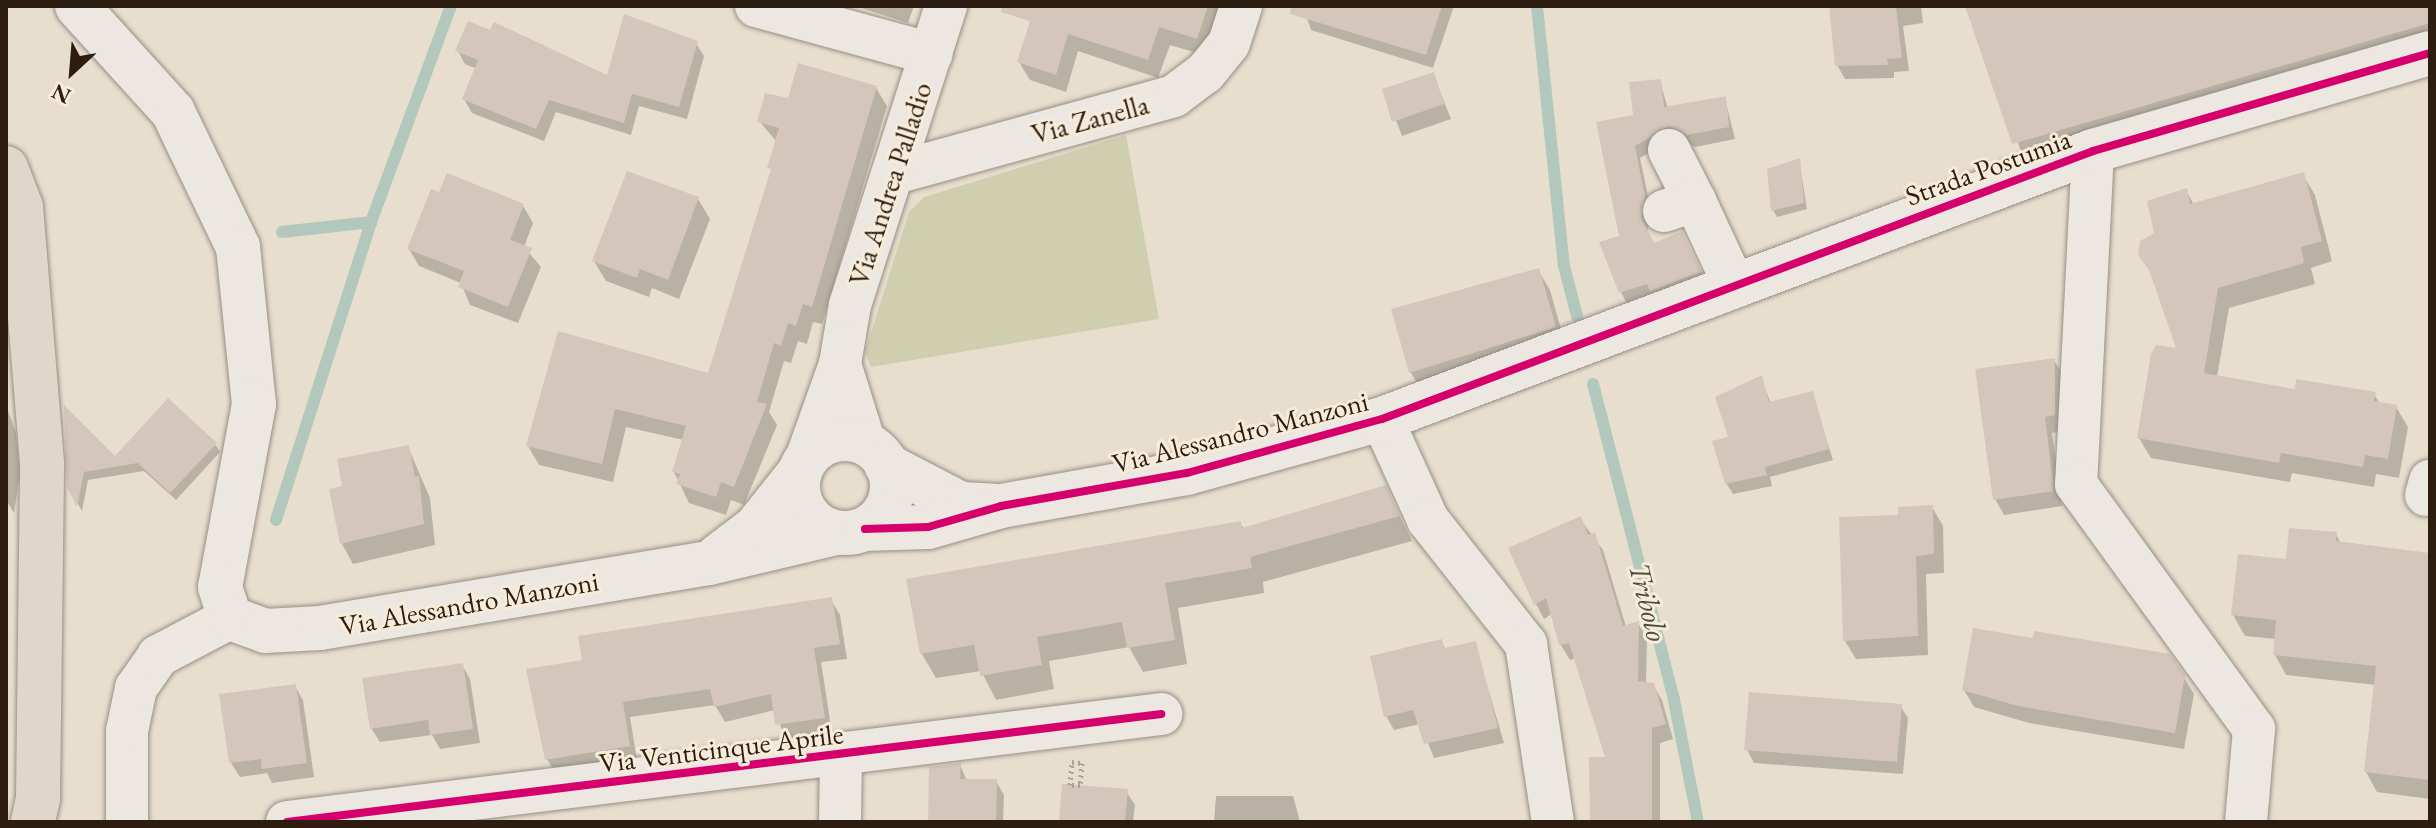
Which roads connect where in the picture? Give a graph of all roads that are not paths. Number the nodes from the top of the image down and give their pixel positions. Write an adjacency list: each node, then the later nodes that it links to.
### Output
1 (77, 6): 20 (street)
2 (756, 6): 6 (street)
3 (946, 6): 6 (street, Via Andrea Palladio)
4 (1241, 6): 10 (street, Via Zanella)
5 (2430, 53): 8 (street, Strada Postumia)
6 (932, 54): 10 (street, Via Andrea Palladio)
7 (1669, 150): 11 (street)
8 (2093, 151): 11 (street, Strada Postumia); 31 (street, Strada Postumia)
9 (6, 168): 22 (main road)
10 (895, 173): 13 (street, Via Andrea Palladio)
11 (1734, 285): 12 (street, Strada Postumia)
12 (1568, 345): 14 (street, Via Alessandro Manzoni)
13 (840, 364): 15 (street, Via Andrea Palladio); 16 (street, Via Andrea Palladio)
14 (1382, 419): 17 (street, Via Alessandro Manzoni); 30 (street)
15 (876, 454): 16 (street); 17 (street, Via Alessandro Manzoni); 18 (street)
16 (803, 466): 18 (street); 19 (street, Via Alessandro Manzoni)
17 (1001, 506): 18 (street, Via Alessandro Manzoni)
18 (850, 531): 19 (street, Via Alessandro Manzoni)
19 (709, 563): 20 (street, Via Alessandro Manzoni)
20 (230, 618): 27 (street)
21 (1161, 714): 23 (street, Via Venticinque Aprile)
22 (39, 725): 24 (main road); 26 (main road)
23 (841, 755): 25 (street, Via Venticinque Aprile); 29 (street)
24 (6, 779)
25 (351, 820): 28 (street, Via Venticinque Aprile)
26 (33, 822)
27 (127, 822)
28 (287, 822)
29 (840, 822)
30 (1553, 822)
31 (2246, 822)

